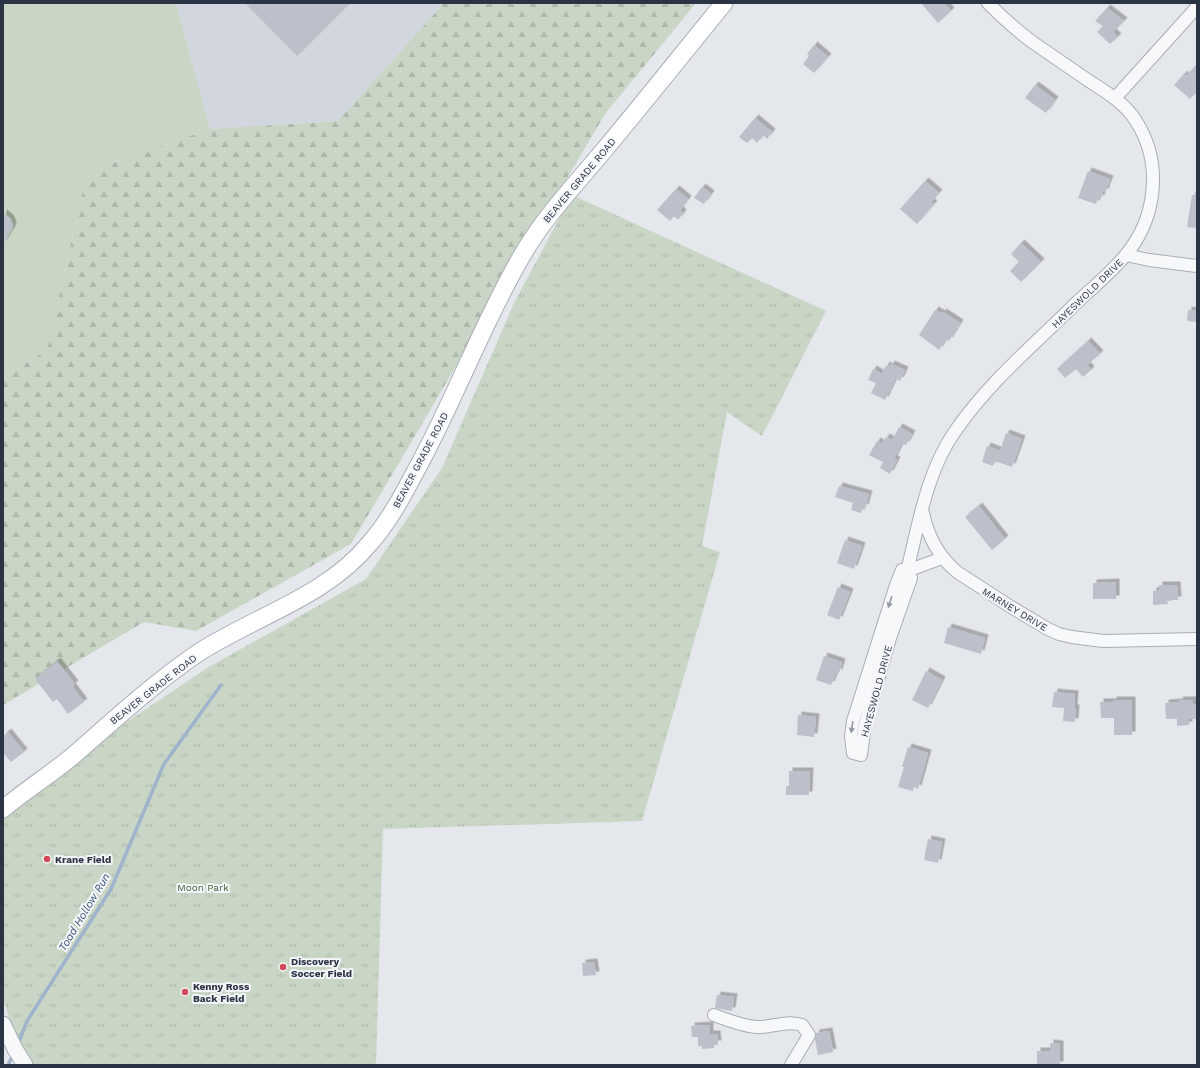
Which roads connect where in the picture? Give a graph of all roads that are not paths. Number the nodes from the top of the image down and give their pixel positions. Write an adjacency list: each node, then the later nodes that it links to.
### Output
1 (724, 3): 11 (main road, BEAVER GRADE ROAD)
2 (988, 3): 4 (street, HAYESWOLD DRIVE)
3 (1197, 7): 4 (street)
4 (1115, 98): 5 (street, HAYESWOLD DRIVE)
5 (1126, 255): 6 (street); 7 (street, HAYESWOLD DRIVE)
6 (1197, 266)
7 (922, 510): 8 (street, MARNEY DRIVE); 9 (street, HAYESWOLD DRIVE)
8 (942, 558): 9 (street); 10 (street, MARNEY DRIVE)
9 (907, 571): 9 (street, HAYESWOLD DRIVE, one-way to 9)
10 (1197, 639)
11 (3, 809)
12 (714, 1015): 15 (street)
13 (3, 1024): 14 (street)
14 (26, 1065)
15 (791, 1065)

